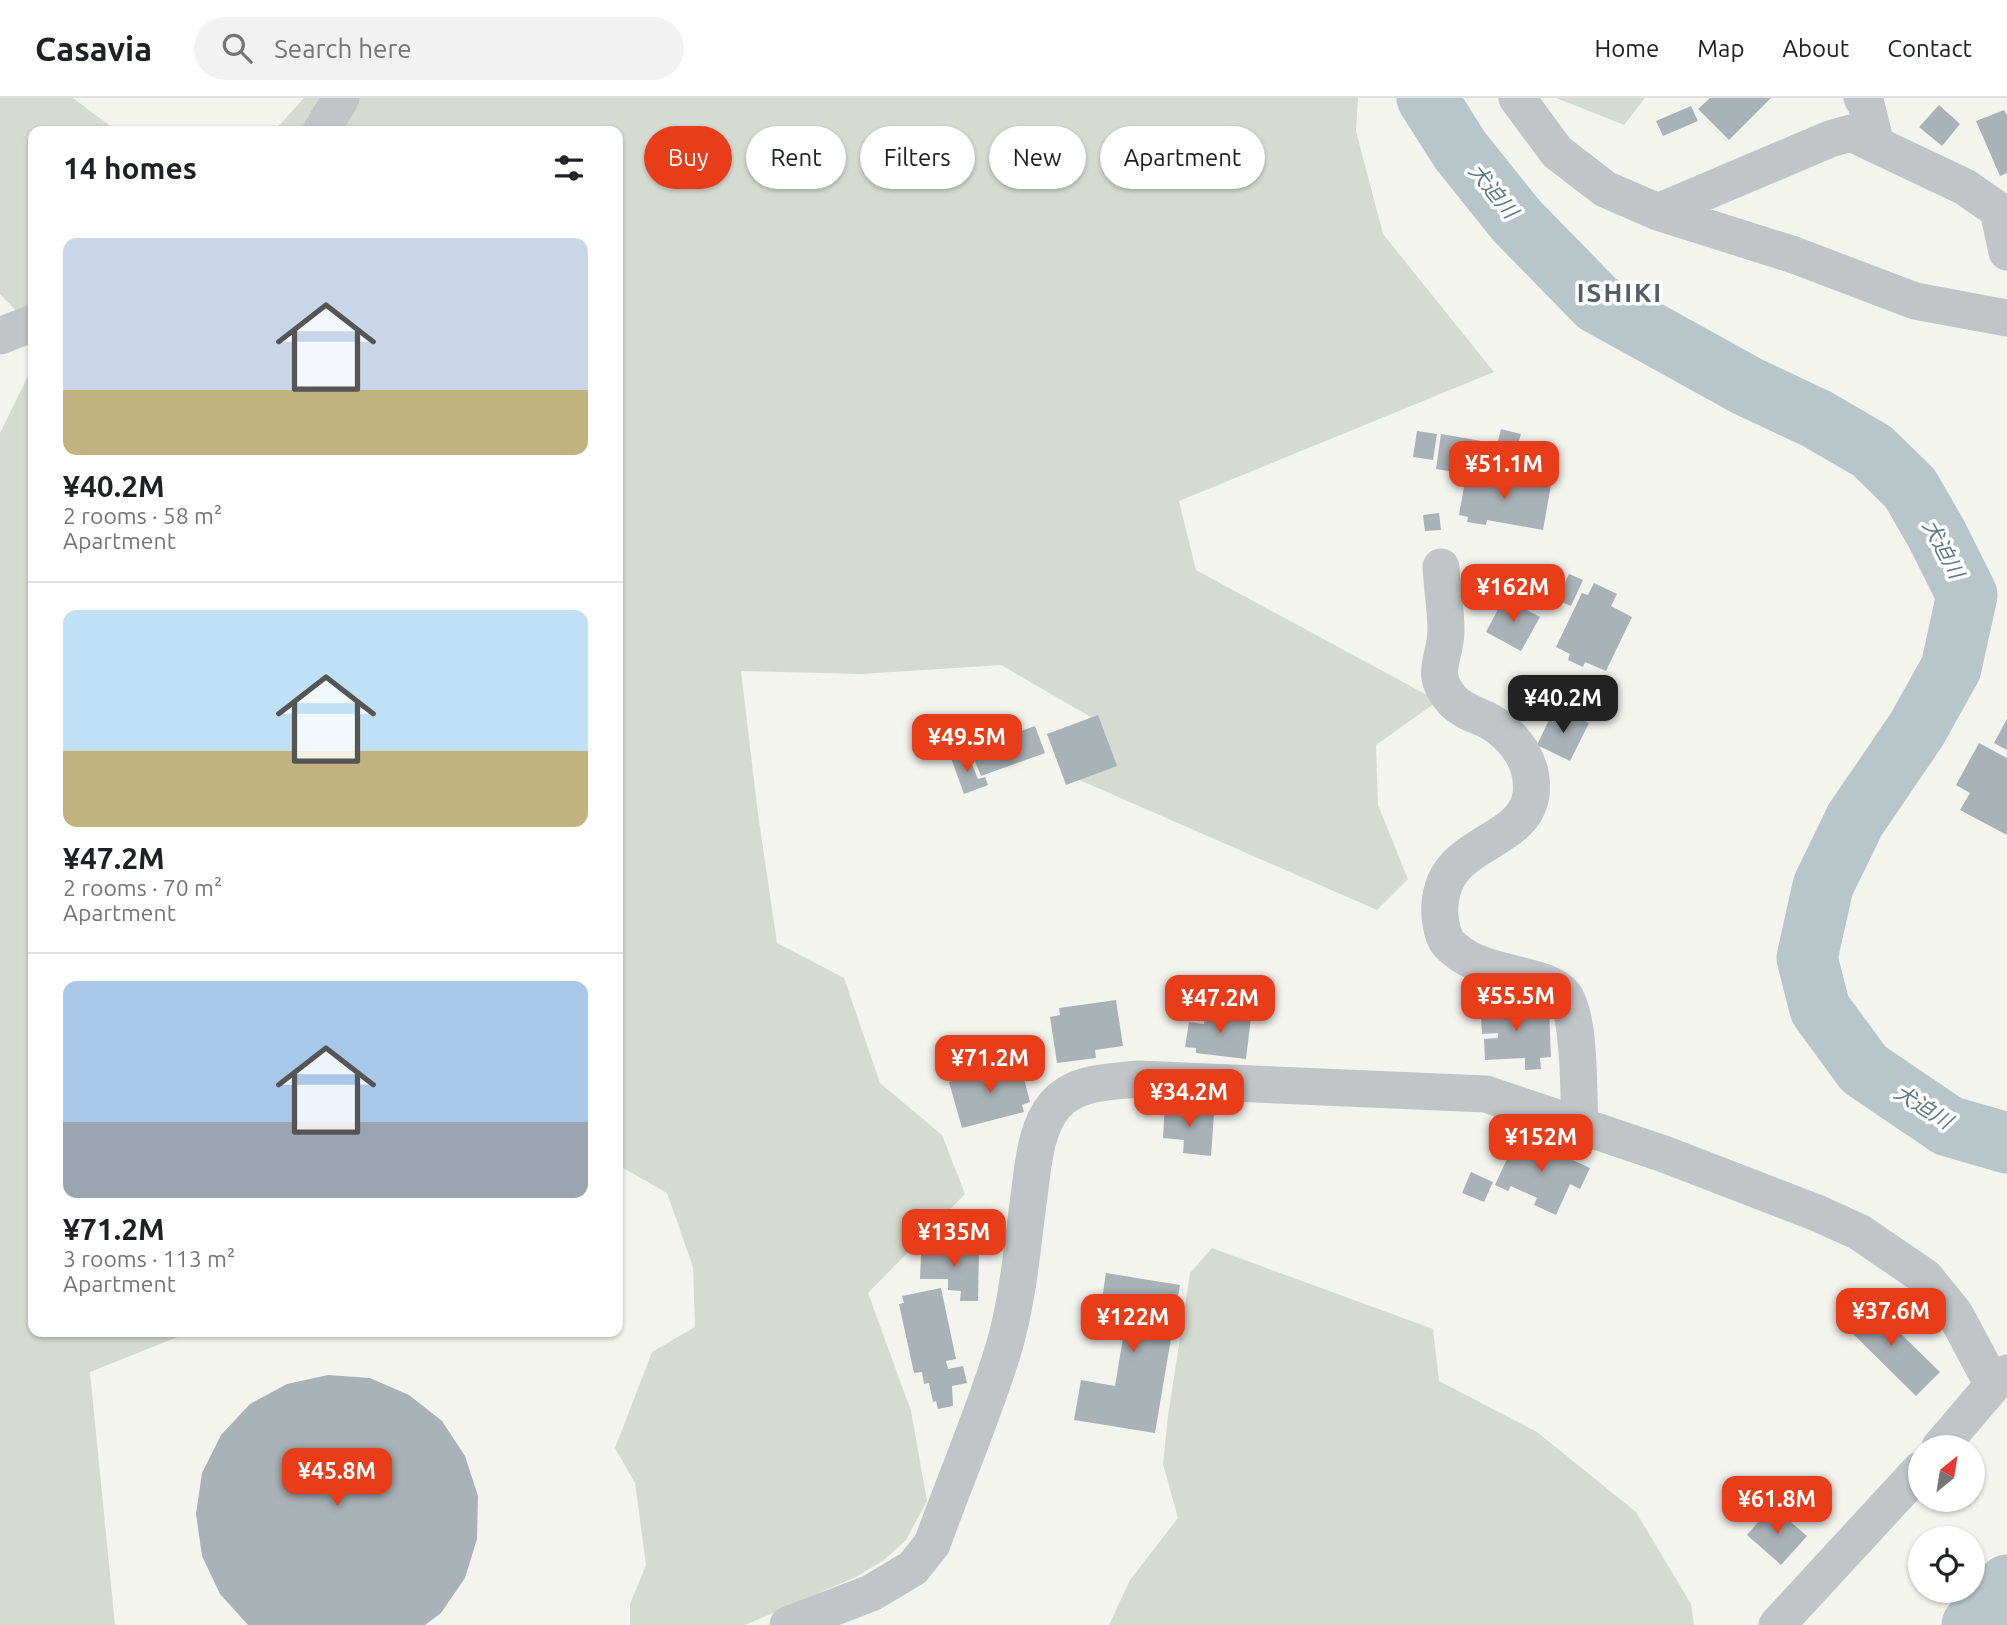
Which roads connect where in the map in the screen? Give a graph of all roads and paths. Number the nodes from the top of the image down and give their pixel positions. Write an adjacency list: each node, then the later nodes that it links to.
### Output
1 (341, 98): 4 (street)
2 (1517, 98): 6 (street)
3 (1862, 98): 5 (street)
4 (324, 126)
5 (1876, 145): 6 (street); 7 (street)
6 (1658, 212): 8 (street)
7 (2007, 252)
8 (2007, 318)
9 (28, 325): 10 (street)
10 (0, 336)
11 (1441, 567): 12 (street)
12 (1580, 1125): 13 (street); 16 (street)
13 (2000, 1379): 14 (street)
14 (1951, 1435)
15 (1908, 1483): 17 (street)
16 (788, 1625)
17 (1777, 1625)

